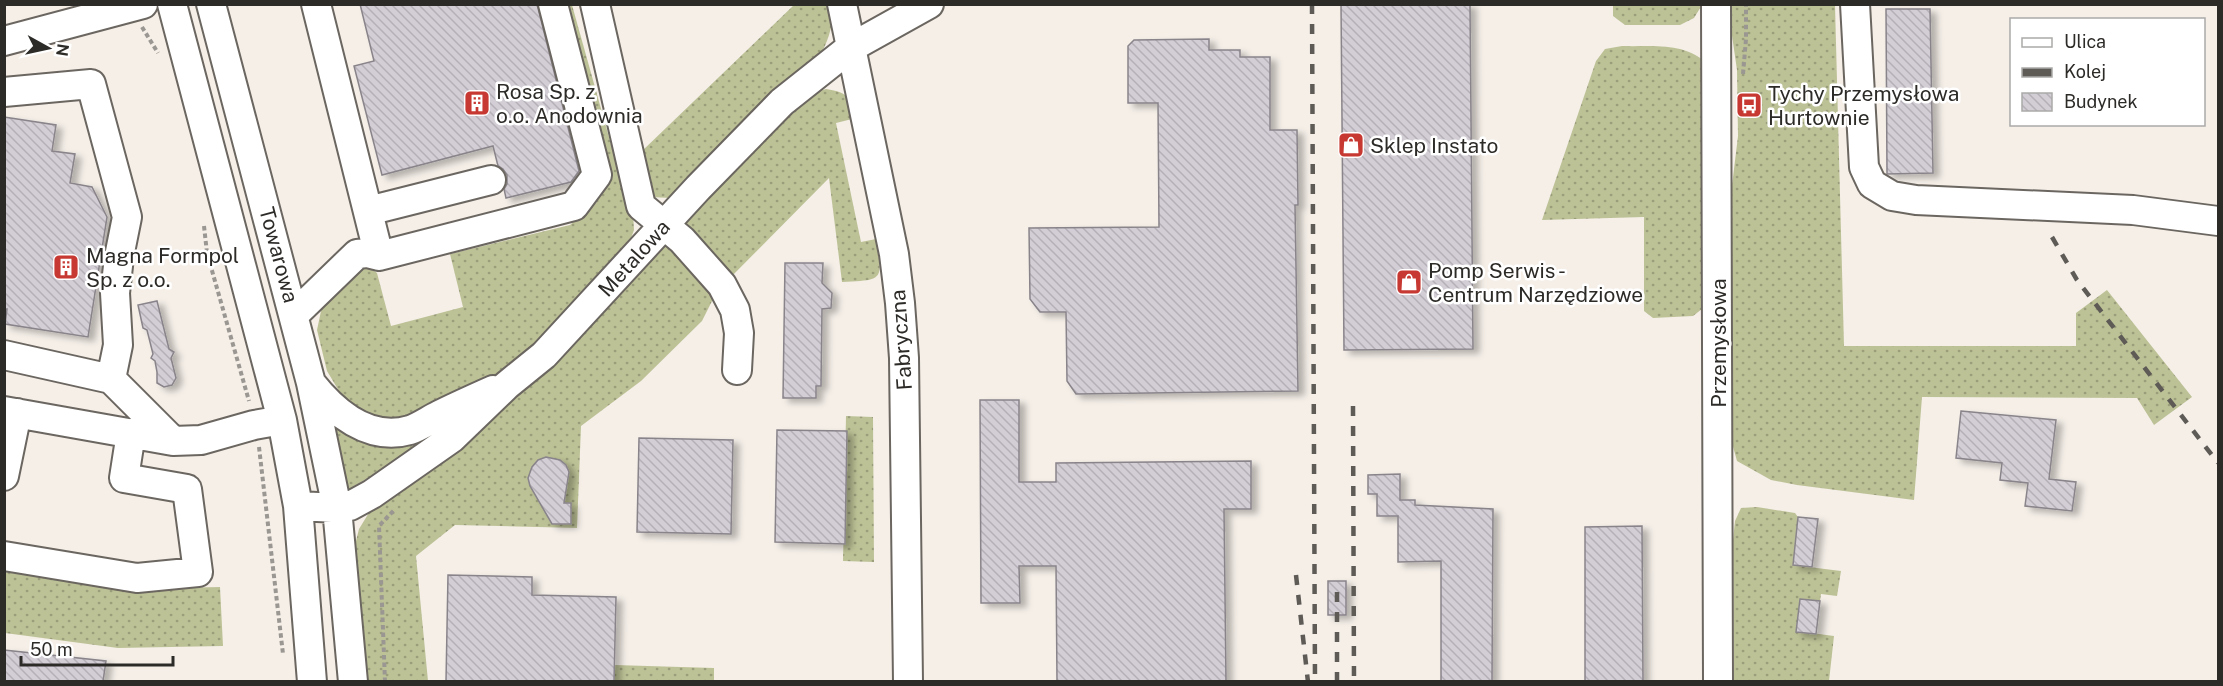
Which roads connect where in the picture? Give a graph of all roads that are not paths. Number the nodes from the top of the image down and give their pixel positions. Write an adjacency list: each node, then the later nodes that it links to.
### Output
1 (172, 4): 26 (street, Towarowa)
2 (211, 4): 19 (street, Towarowa)
3 (316, 4): 15 (street)
4 (553, 4): 18 (street)
5 (595, 4): 17 (street)
6 (842, 4): 12 (street, Fabryczna)
7 (929, 4): 12 (street, Metalowa)
8 (1716, 4): 36 (street, Przemysłowa)
9 (1855, 4): 16 (street)
10 (140, 11): 11 (street)
11 (4, 41)
12 (850, 48): 17 (street, Metalowa); 35 (street, Fabryczna)
13 (4, 92): 22 (street)
14 (491, 180): 15 (street)
15 (368, 211): 18 (street)
16 (2218, 221)
17 (665, 225): 21 (street); 24 (street, Metalowa)
18 (379, 256): 19 (street)
19 (295, 314): 23 (street, Towarowa)
20 (4, 355): 22 (street)
21 (737, 370)
22 (111, 379): 28 (street)
23 (311, 383): 24 (street); 31 (street, Towarowa)
24 (507, 385): 31 (street, Metalowa)
25 (11, 412): 27 (street); 29 (street)
26 (282, 420): 28 (street); 30 (street, Towarowa)
27 (131, 433): 28 (street); 32 (street)
28 (172, 441)
29 (4, 476)
30 (298, 506): 31 (street); 33 (street, Towarowa)
31 (337, 508): 34 (street, Towarowa)
32 (4, 556)
33 (312, 681)
34 (352, 681)
35 (908, 681)
36 (1718, 681)

